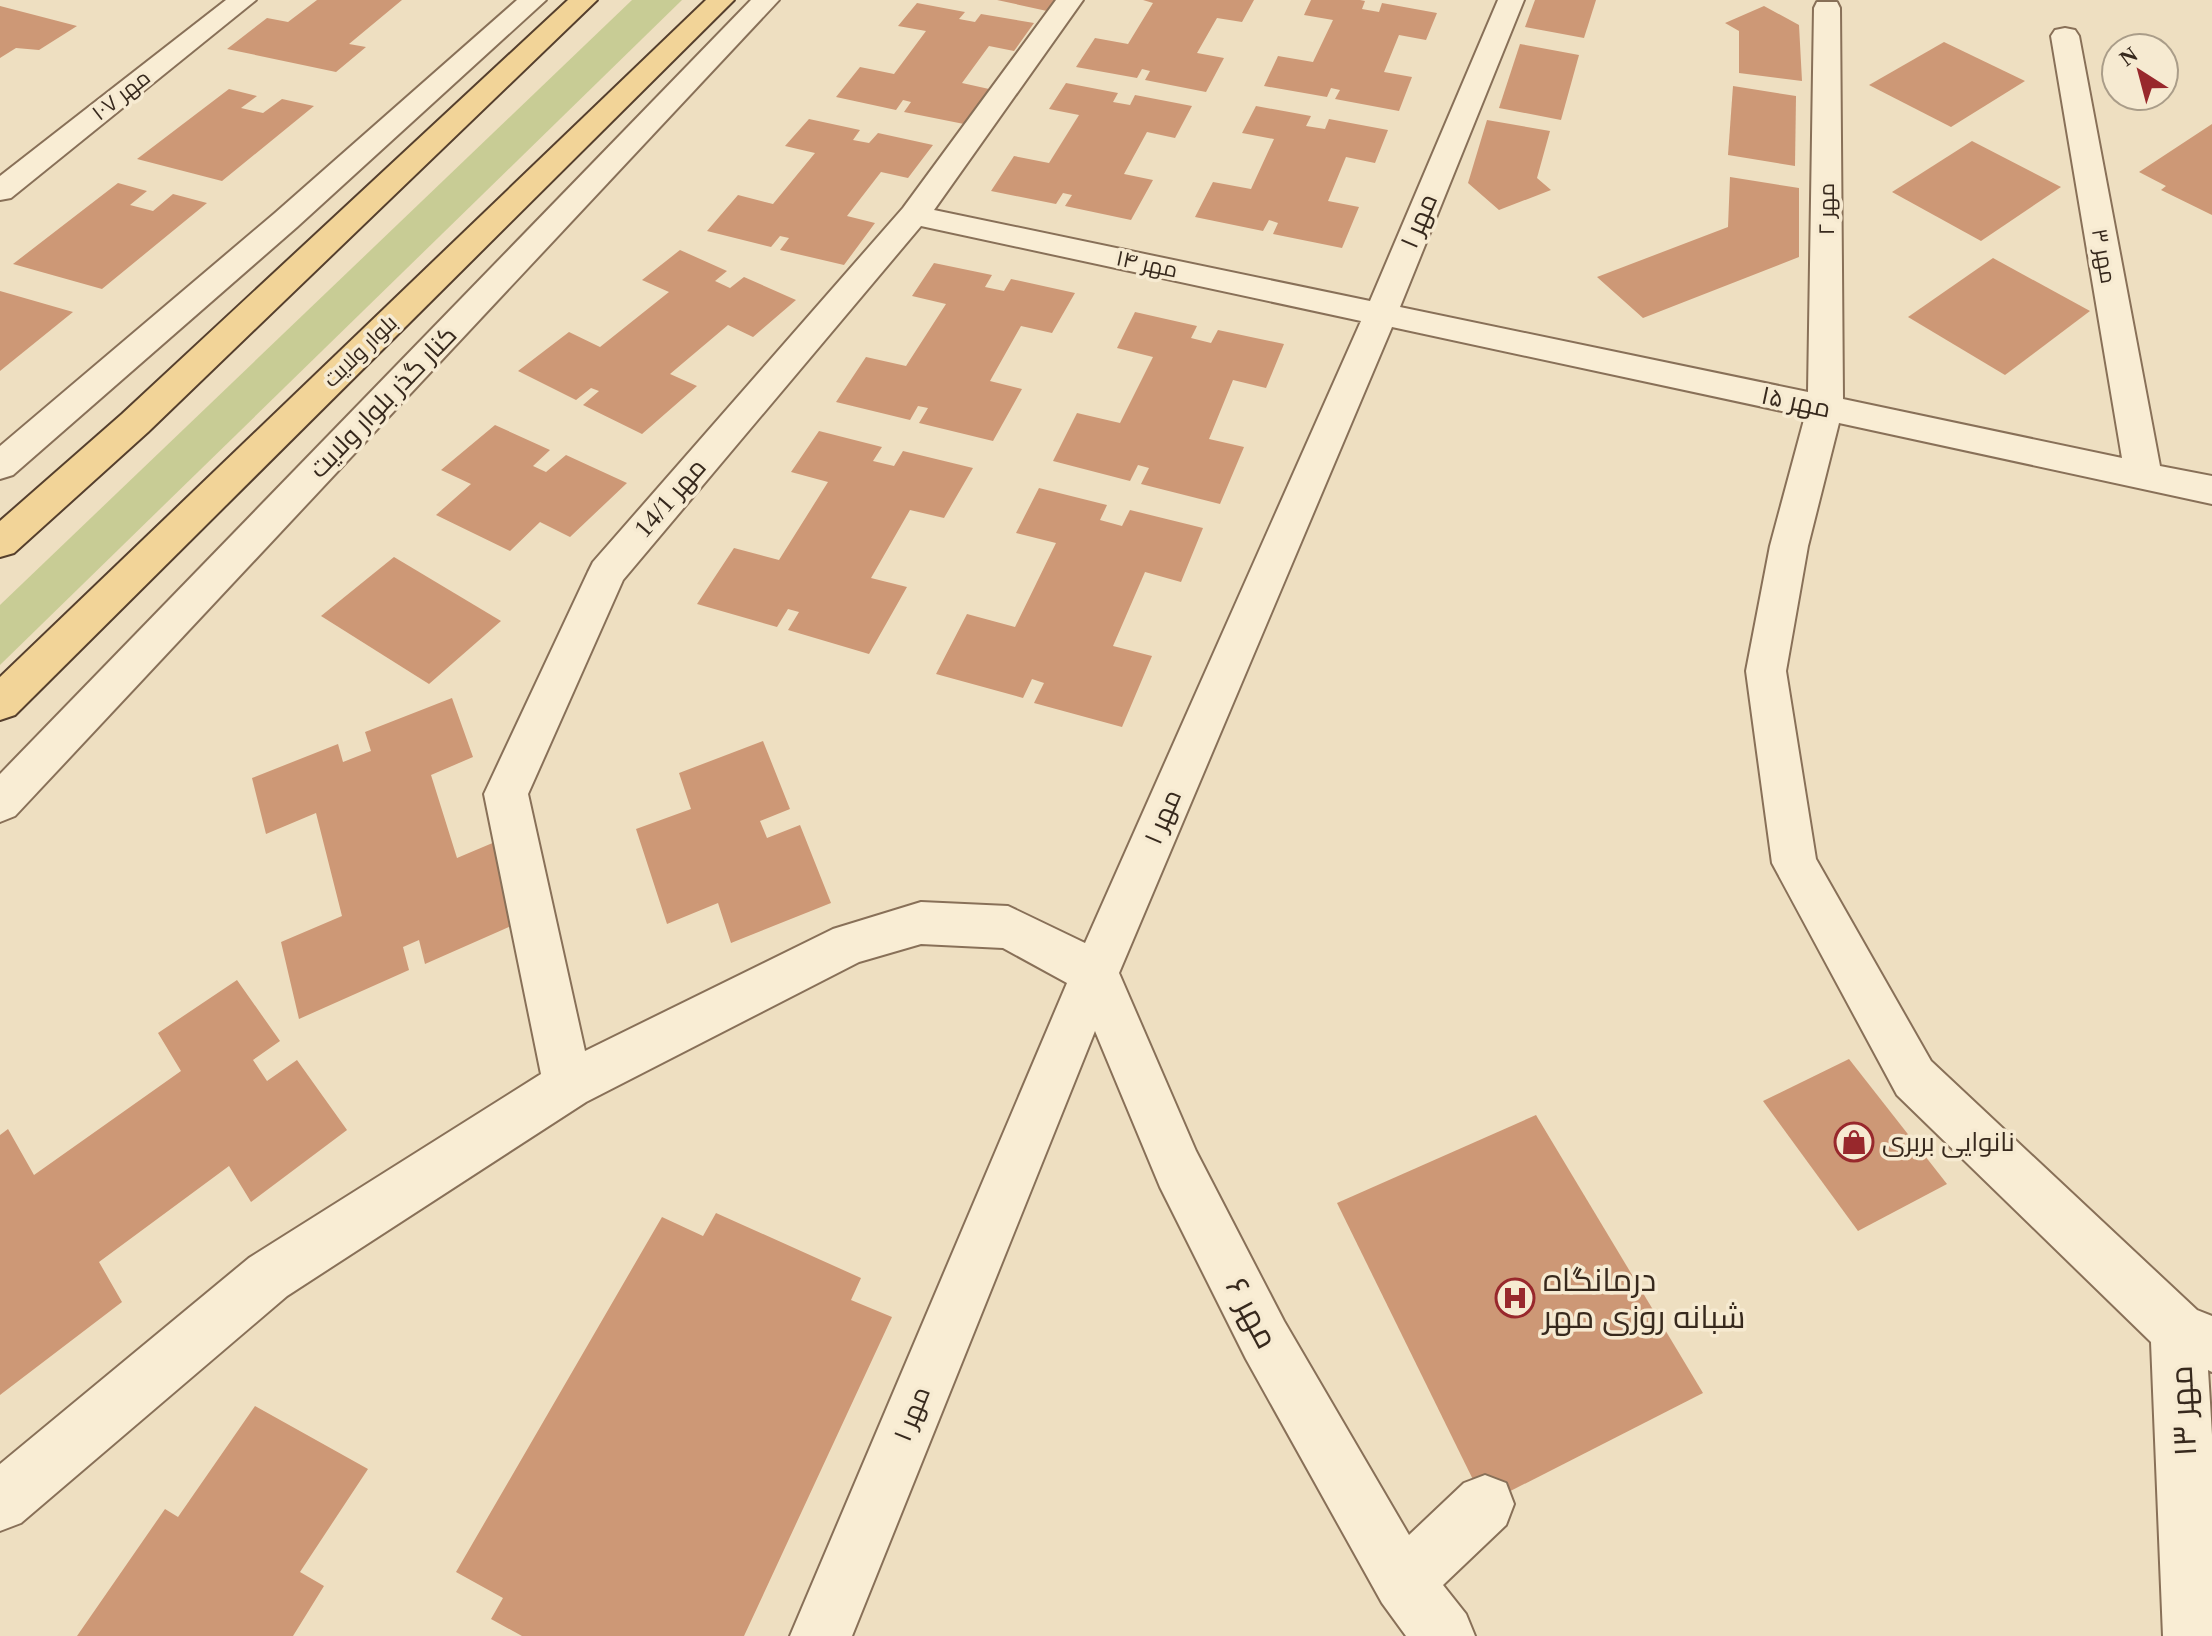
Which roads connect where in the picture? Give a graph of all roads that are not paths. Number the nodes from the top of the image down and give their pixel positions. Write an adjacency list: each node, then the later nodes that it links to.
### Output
1 (243, 0): 11 (street, مهر ۱۰۷)
2 (533, 0): 16 (street)
3 (584, 0): 19 (main road)
4 (721, 0): 20 (main road, بلوار ولایت)
5 (766, 0): 21 (street, کنار گذر بلوار ولایت)
6 (1070, 0): 13 (street, مهر 14/1)
7 (1511, 0): 14 (street, مهر ۱)
8 (1827, 8): 15 (street, مهر ۲)
9 (2065, 36): 17 (street, مهر ۳)
10 (0, 156): 11 (street)
11 (36, 162): 12 (street, مهر ۱۰۷)
12 (0, 191)
13 (914, 215): 14 (street, مهر ۱۴); 23 (street, مهر 14/1)
14 (1381, 313): 15 (street, مهر ۱۵); 22 (street, مهر ۱)
15 (1825, 409): 17 (street, مهر ۱۵); 24 (street, مهر ۲)
16 (0, 466)
17 (2143, 475): 18 (street, مهر ۱۵)
18 (2212, 490)
19 (0, 543)
20 (0, 703)
21 (0, 803)
22 (1095, 973): 23 (street); 27 (street, مهر ۶); 28 (street, مهر ۱)
23 (568, 1085): 25 (street)
24 (2195, 1337): 30 (street, مهر ۱۳)
25 (0, 1502)
26 (1485, 1504): 27 (street)
27 (1403, 1582): 29 (street, مهر ۶)
28 (821, 1636)
29 (1444, 1636)
30 (2194, 1636)

